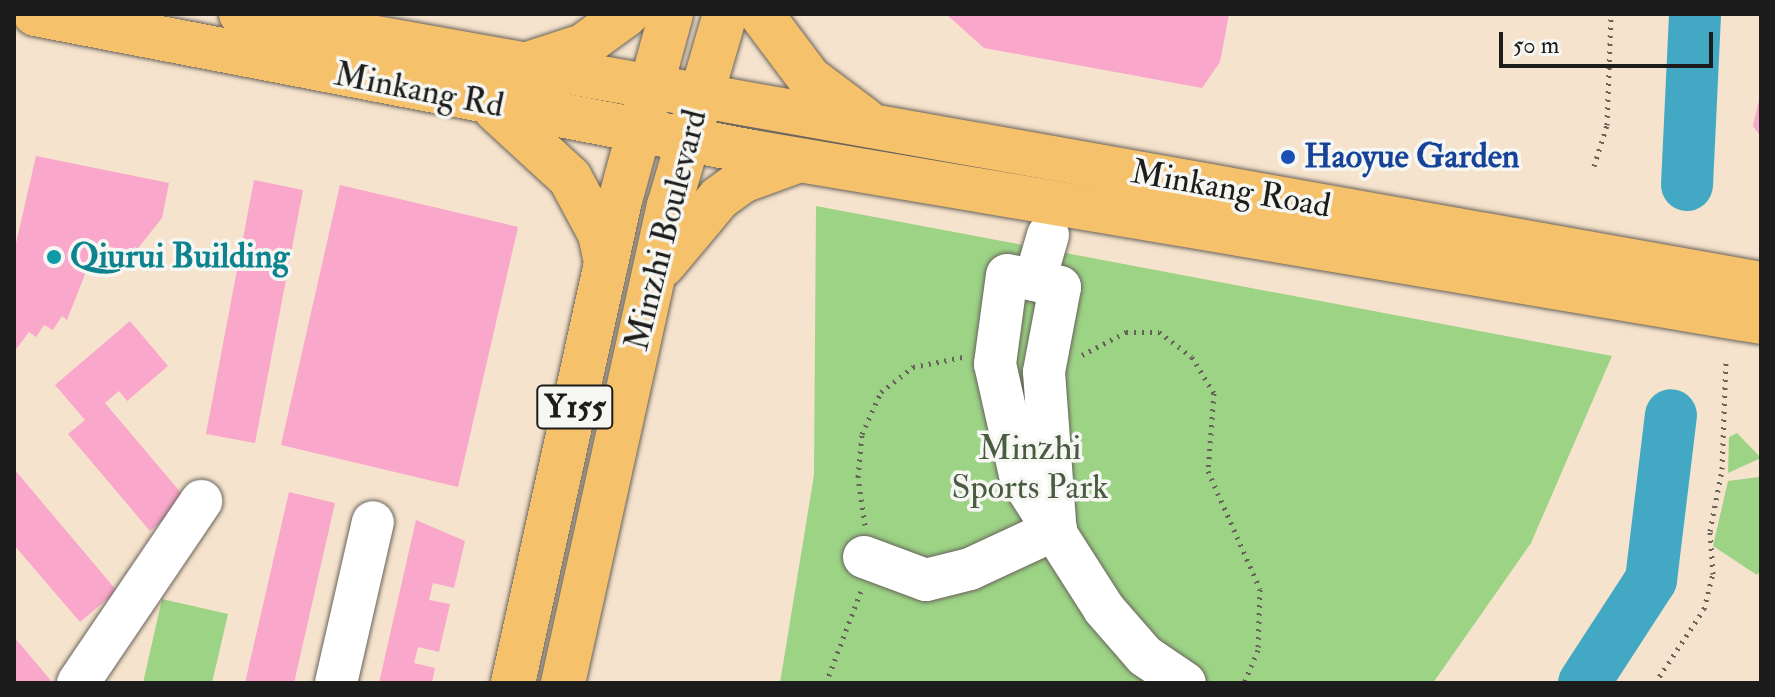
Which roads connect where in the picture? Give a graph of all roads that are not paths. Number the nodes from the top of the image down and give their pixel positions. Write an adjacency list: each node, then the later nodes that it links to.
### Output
1 (35, 14): 10 (main road, Minkang Rd)
2 (241, 14): 7 (main road, Minkang Rd)
3 (627, 14): 7 (main road)
4 (671, 14): 8 (main road, Minzhi Boulevard / Y155)
5 (725, 14): 9 (main road, Minzhi Boulevard / Y155)
6 (761, 14): 11 (main road)
7 (523, 65): 8 (main road, Minkang Rd)
8 (650, 87): 9 (main road, Minkang Rd); 12 (main road, Minzhi Boulevard / Y155)
9 (700, 96): 11 (main road, Minkang Road); 13 (main road, Minzhi Boulevard / Y155)
10 (486, 103): 12 (main road, Minkang Rd); 18 (main road)
11 (874, 125): 15 (main road, Minkang Road)
12 (638, 131): 13 (main road, Minkang Rd); 18 (main road, Minzhi Boulevard / Y155)
13 (687, 140): 14 (main road, Minkang Rd); 20 (main road, Minzhi Boulevard / Y155)
14 (803, 160): 16 (main road, Minkang Road); 20 (main road)
15 (1090, 164): 16 (main road); 21 (main road, Minkang Road)
16 (1083, 207): 22 (main road, Minkang Road)
17 (1048, 235): 19 (street)
18 (606, 266): 29 (main road, Minzhi Boulevard / Y155)
19 (1035, 280): 25 (street); 25 (street)
20 (651, 284): 30 (main road, Minzhi Boulevard / Y155)
21 (1761, 284)
22 (1761, 322)
23 (201, 501): 27 (street)
24 (373, 522): 28 (street)
25 (1056, 529): 26 (street); 31 (street)
26 (864, 557)
27 (78, 683)
28 (336, 683)
29 (513, 683)
30 (563, 683)
31 (1185, 683)

